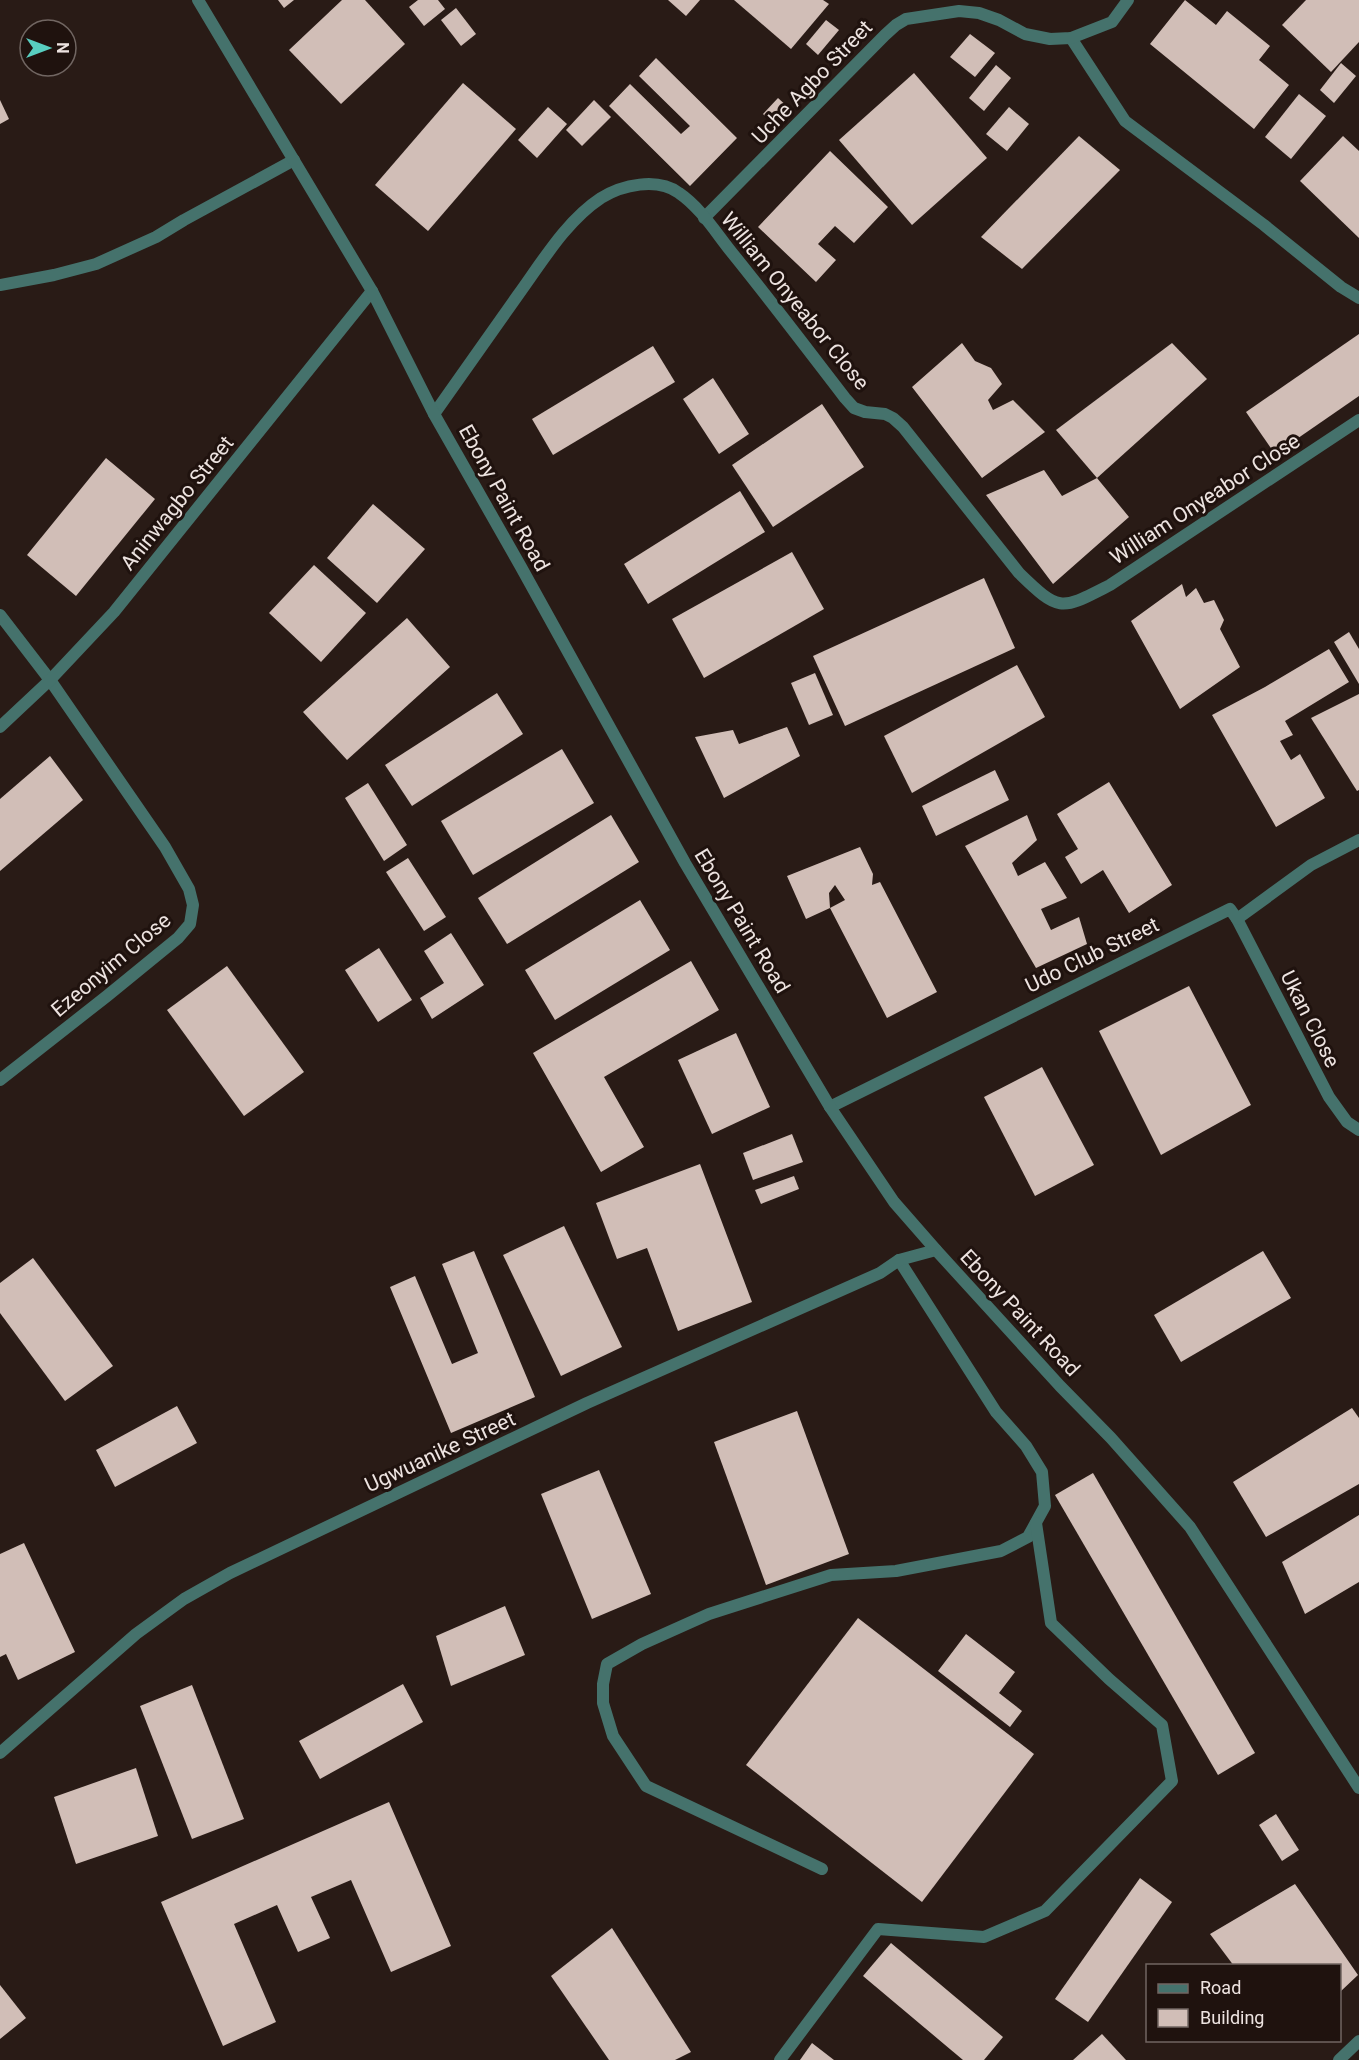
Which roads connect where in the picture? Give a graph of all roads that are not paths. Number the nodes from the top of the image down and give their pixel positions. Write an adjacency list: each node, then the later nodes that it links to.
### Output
1 (198, 0): 4 (street, Ebony Paint Road)
2 (1128, 0): 3 (street, Uche Agbo Street)
3 (1071, 38): 5 (street, Uche Agbo Street); 8 (street)
4 (294, 160): 6 (street); 7 (street, Ebony Paint Road)
5 (704, 218): 9 (street, William Onyeabor Close); 10 (street, William Onyeabor Close)
6 (0, 285)
7 (372, 291): 9 (street, Ebony Paint Road); 12 (street, Aninwagbo Street)
8 (1359, 298)
9 (434, 414): 17 (street, Ebony Paint Road)
10 (1359, 420)
11 (0, 615): 12 (street, Ezeonyim Close)
12 (50, 680): 13 (street, Aninwagbo Street); 16 (street, Ezeonyim Close)
13 (0, 727)
14 (1359, 840): 15 (street)
15 (1237, 919): 17 (street, Udo Club Street); 18 (street, Ukan Close)
16 (0, 1080)
17 (830, 1107): 19 (street, Ebony Paint Road)
18 (1359, 1130)
19 (936, 1250): 20 (street, Ugwuanike Street); 23 (street, Ebony Paint Road)
20 (899, 1260): 21 (street); 22 (street, Ugwuanike Street)
21 (1036, 1523): 24 (street); 26 (street)
22 (0, 1753)
23 (1359, 1788)
24 (822, 1869)
25 (1359, 2041): 27 (street)
26 (780, 2060)
27 (1339, 2060)

